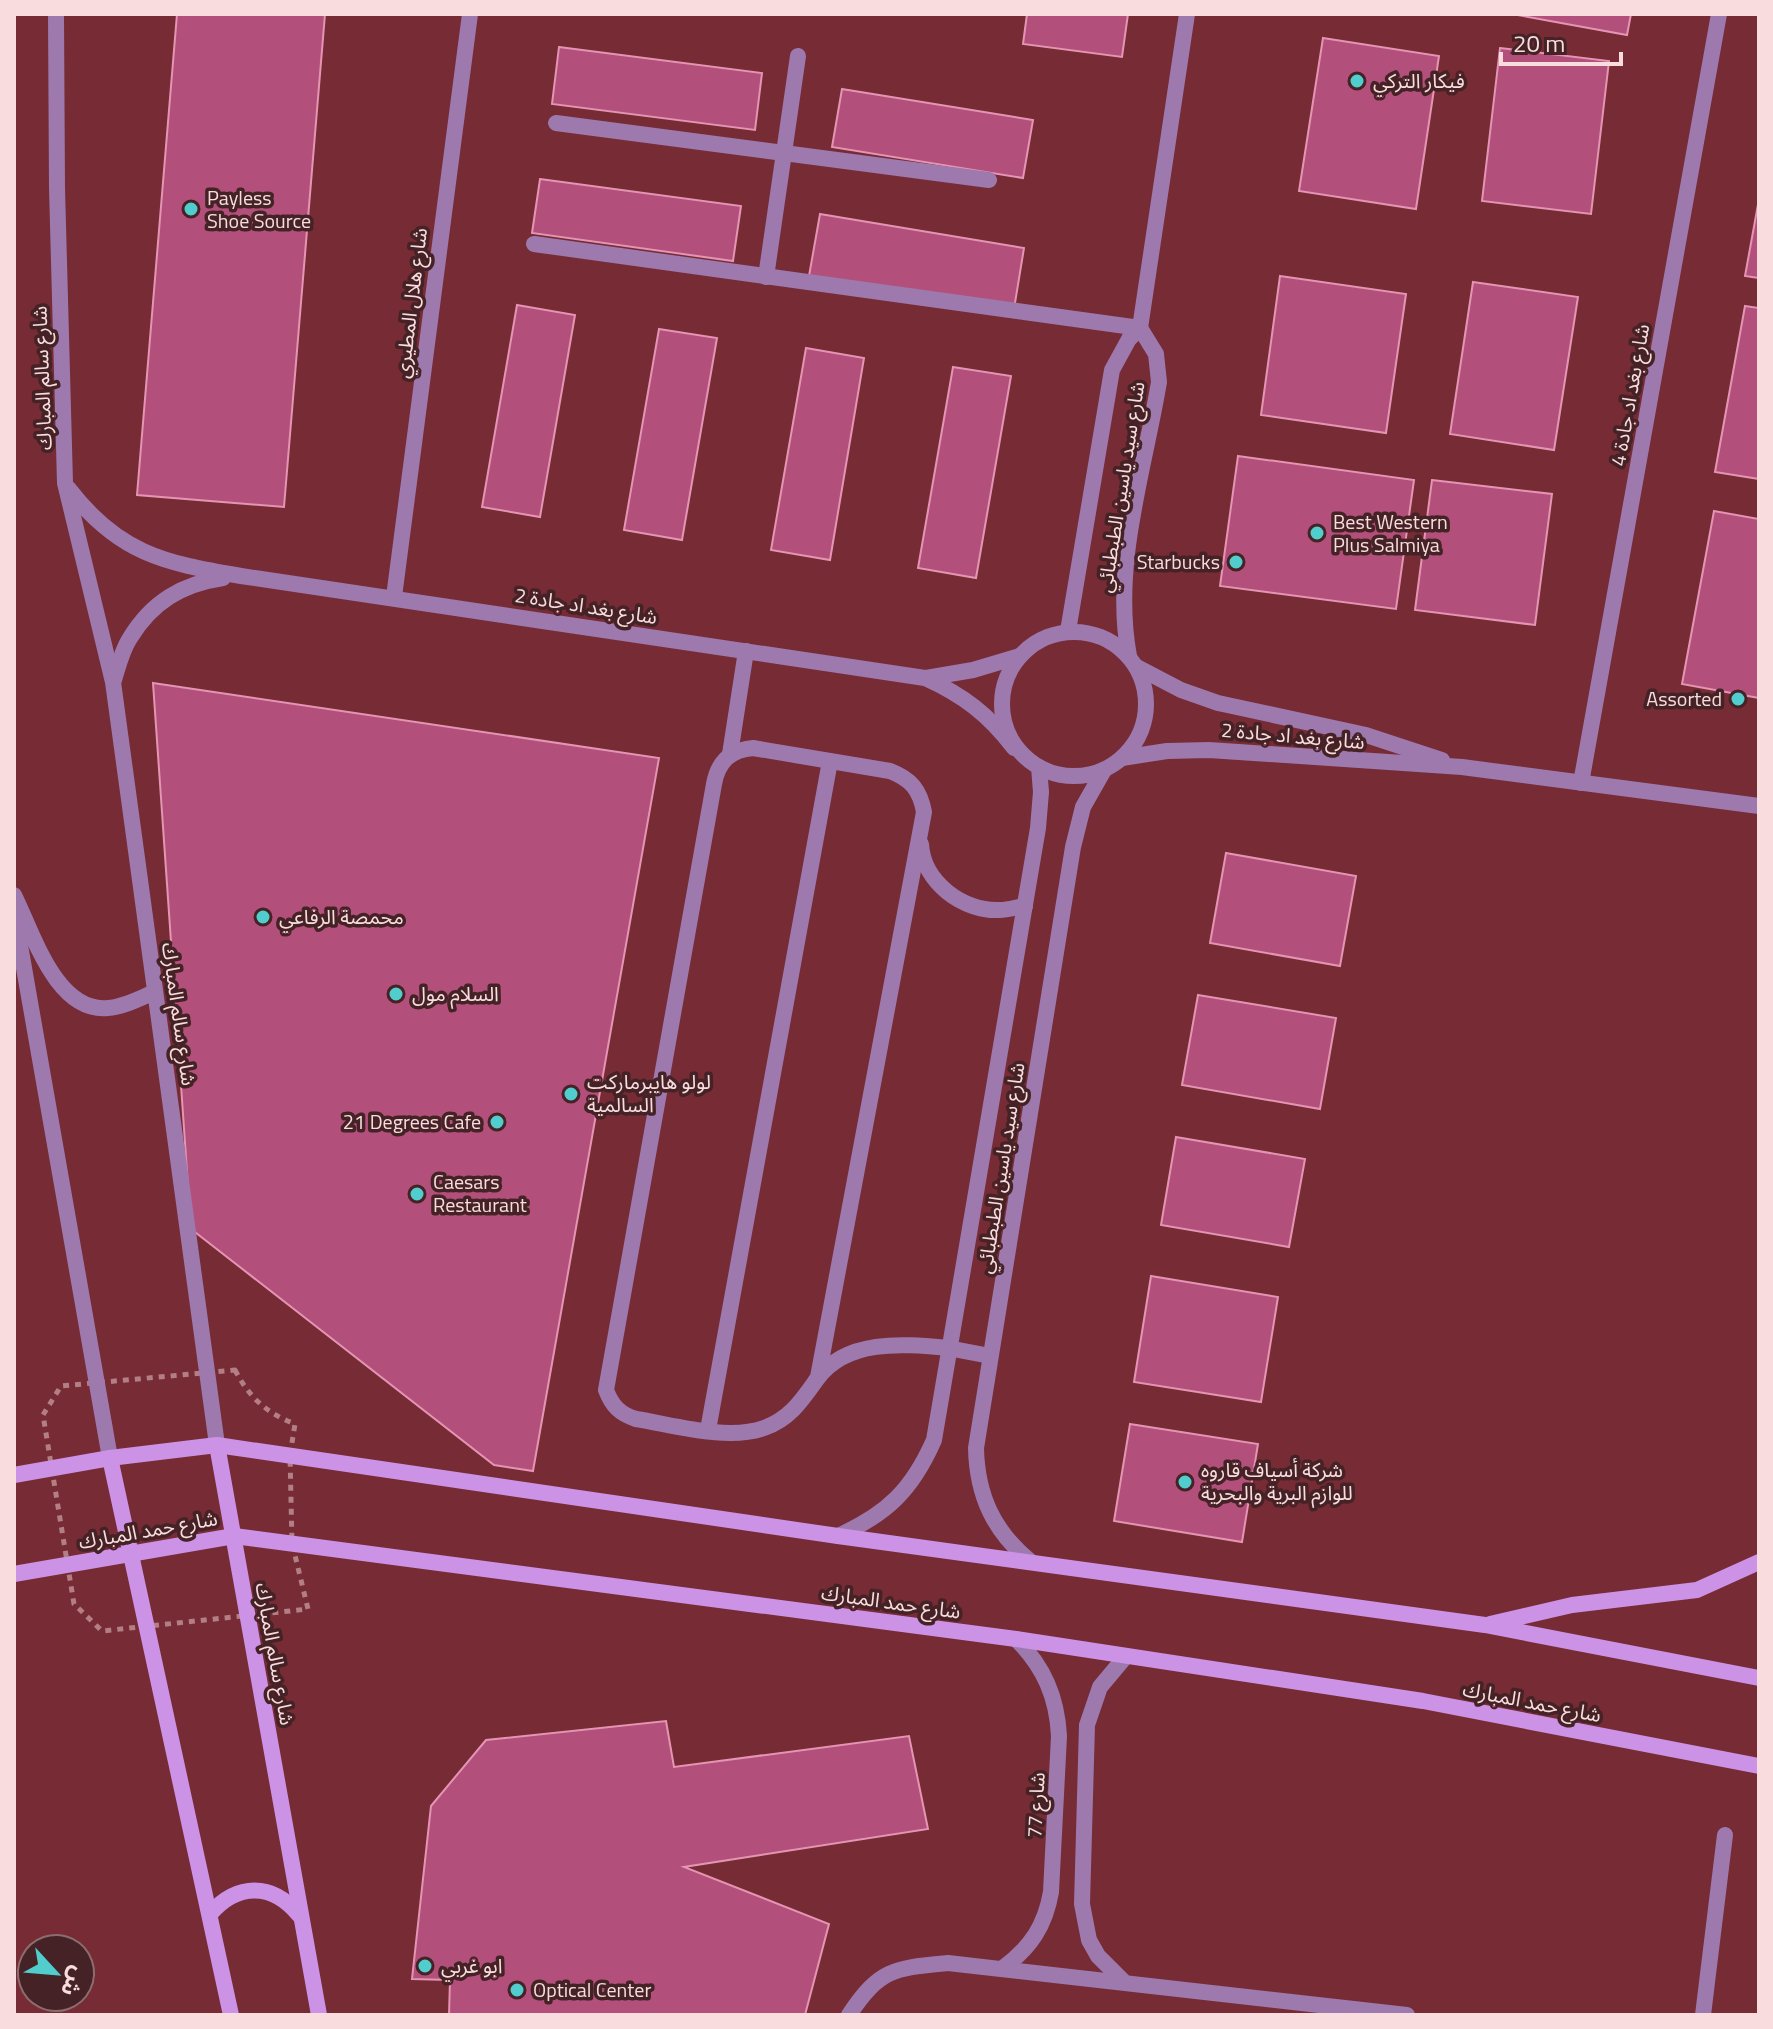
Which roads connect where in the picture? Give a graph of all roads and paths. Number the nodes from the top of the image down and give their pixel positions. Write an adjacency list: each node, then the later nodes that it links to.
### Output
1 (56, 14): 12 (street, شارع سالم المبارك)
2 (470, 14): 14 (street, شارع هلال المطيري)
3 (1187, 14): 11 (street, شارع سيد ياسين الطبطبائي)
4 (1719, 14): 28 (street, شارع بغد اد جادة 4)
5 (798, 56): 7 (street)
6 (556, 123): 7 (street)
7 (783, 153): 8 (street); 10 (street)
8 (989, 180)
9 (534, 244): 10 (street)
10 (766, 277): 11 (street)
11 (1140, 328): 15 (street, شارع سيد ياسين الطبطبائي); 18 (street, شارع سيد ياسين الطبطبائي)
12 (65, 483): 13 (street, شارع بغد اد جادة 2); 20 (street, شارع سالم المبارك)
13 (241, 576): 14 (street, شارع بغد اد جادة 2); 20 (street, شارع بغد اد جادة 2)
14 (394, 597): 16 (street, شارع بغد اد جادة 2)
15 (1068, 631): 17 (street); 18 (street)
16 (746, 651): 19 (street, شارع بغد اد جادة 2); 22 (street)
17 (1020, 656): 19 (street, شارع بغد اد جادة 2); 21 (street)
18 (1133, 662): 23 (street); 26 (street, شارع بغد اد جادة 2)
19 (925, 678): 21 (street, شارع بغد اد جادة 2)
20 (113, 682): 34 (street, شارع سالم المبارك)
21 (1014, 748): 25 (street)
22 (730, 754): 24 (street); 40 (street)
23 (1122, 758): 26 (street, شارع بغد اد جادة 2); 27 (street)
24 (830, 761): 30 (street); 40 (street)
25 (1039, 767): 27 (street); 32 (street, شارع سيد ياسين الطبطبائي)
26 (1462, 767): 28 (street, شارع بغد اد جادة 2)
27 (1104, 770): 36 (street, شارع سيد ياسين الطبطبائي)
28 (1581, 783): 29 (street, شارع بغد اد جادة 2)
29 (1759, 806)
30 (921, 830): 32 (street); 38 (street)
31 (14, 895): 34 (street)
32 (1025, 906): 35 (street, شارع سيد ياسين الطبطبائي)
33 (14, 911): 39 (street)
34 (155, 992): 37 (street, شارع سالم المبارك)
35 (948, 1348): 36 (street); 38 (street); 47 (street, شارع سيد ياسين الطبطبائي)
36 (990, 1356): 50 (street, شارع سيد ياسين الطبطبائي)
37 (207, 1373): 39 (path); 41 (street, شارع سالم المبارك); 42 (path)
38 (818, 1377): 40 (street)
39 (97, 1382): 43 (street); 44 (path)
40 (708, 1430)
41 (217, 1445): 42 (main road); 43 (main road); 46 (main road, شارع سالم المبارك)
42 (290, 1455): 47 (main road); 48 (path)
43 (110, 1458): 44 (main road); 49 (main road)
44 (52, 1469): 45 (main road); 52 (path)
45 (14, 1475)
46 (234, 1536): 48 (main road, شارع حمد المبارك); 49 (main road, شارع حمد المبارك); 54 (main road, شارع سالم المبارك)
47 (838, 1536): 50 (main road)
48 (292, 1543): 54 (path); 57 (main road, شارع حمد المبارك)
49 (132, 1552): 52 (main road, شارع حمد المبارك); 56 (main road)
50 (1031, 1562): 55 (main road)
51 (1759, 1562): 55 (main road)
52 (67, 1564): 53 (main road, شارع حمد المبارك); 56 (path)
53 (14, 1574)
54 (248, 1616): 56 (path); 63 (main road, شارع سالم المبارك)
55 (1485, 1625): 59 (main road)
56 (148, 1626): 62 (main road)
57 (1016, 1639): 58 (main road, شارع حمد المبارك); 64 (street, شارع 77)
58 (1126, 1656): 60 (main road, شارع حمد المبارك); 65 (street)
59 (1759, 1678)
60 (1759, 1766)
61 (1725, 1835): 72 (street)
62 (210, 1914): 63 (main road); 67 (main road)
63 (300, 1916): 68 (main road, شارع سالم المبارك)
64 (1003, 1968): 65 (street); 69 (street)
65 (1124, 1982): 66 (street)
66 (1256, 1997): 70 (street); 71 (street)
67 (231, 2015)
68 (319, 2015)
69 (849, 2015)
70 (1251, 2015)
71 (1407, 2015)
72 (1703, 2015)

